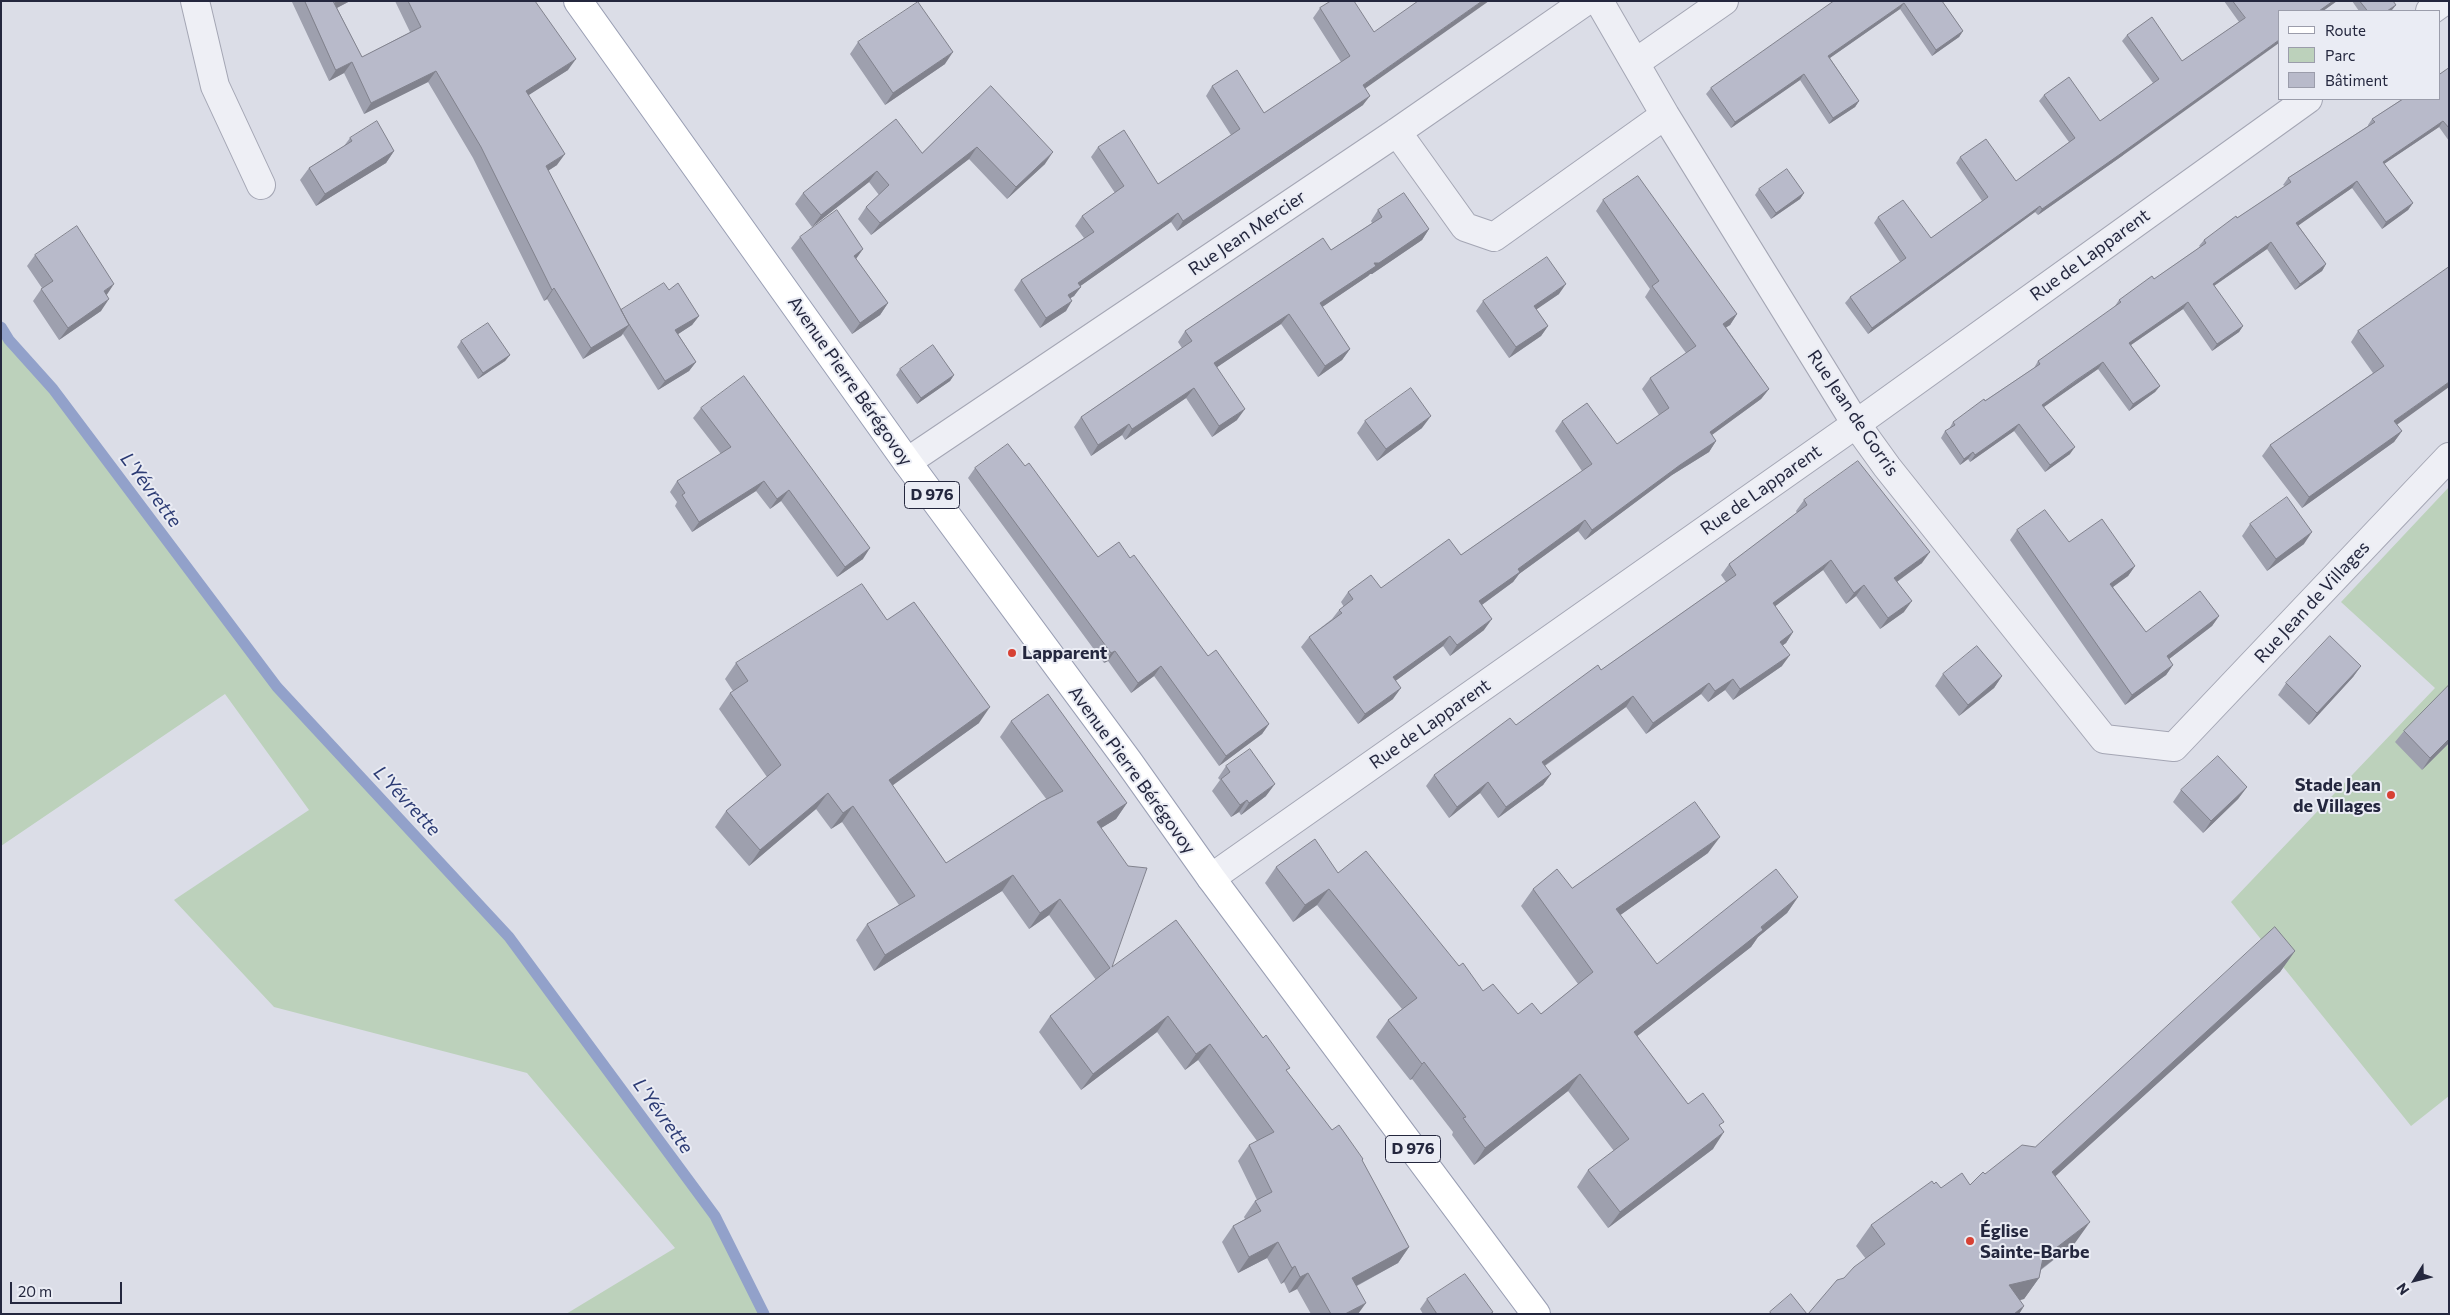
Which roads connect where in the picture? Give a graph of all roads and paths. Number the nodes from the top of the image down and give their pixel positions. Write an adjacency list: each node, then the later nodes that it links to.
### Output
1 (195, 1): 12 (street)
2 (578, 1): 15 (main road, Avenue Pierre Bérégovoy / D 976)
3 (1586, 1): 11 (street, Rue Jean Mercier)
4 (1599, 1): 8 (street, Rue Jean de Gorris)
5 (1724, 1): 8 (street)
6 (2444, 1): 7 (street)
7 (2431, 10)
8 (1635, 63): 10 (street, Rue Jean de Gorris)
9 (2307, 100): 13 (street, Rue de Lapparent)
10 (1665, 115): 11 (street); 13 (street, Rue Jean de Gorris)
11 (1397, 132): 15 (street, Rue Jean Mercier)
12 (261, 184)
13 (1856, 424): 16 (street, Rue Jean de Gorris); 17 (street, Rue de Lapparent)
14 (2449, 457): 16 (street, Rue Jean de Villages)
15 (907, 462): 17 (main road, Avenue Pierre Bérégovoy / D 976)
16 (2174, 747)
17 (1211, 878): 18 (main road, Avenue Pierre Bérégovoy / D 976)
18 (1536, 1314)

